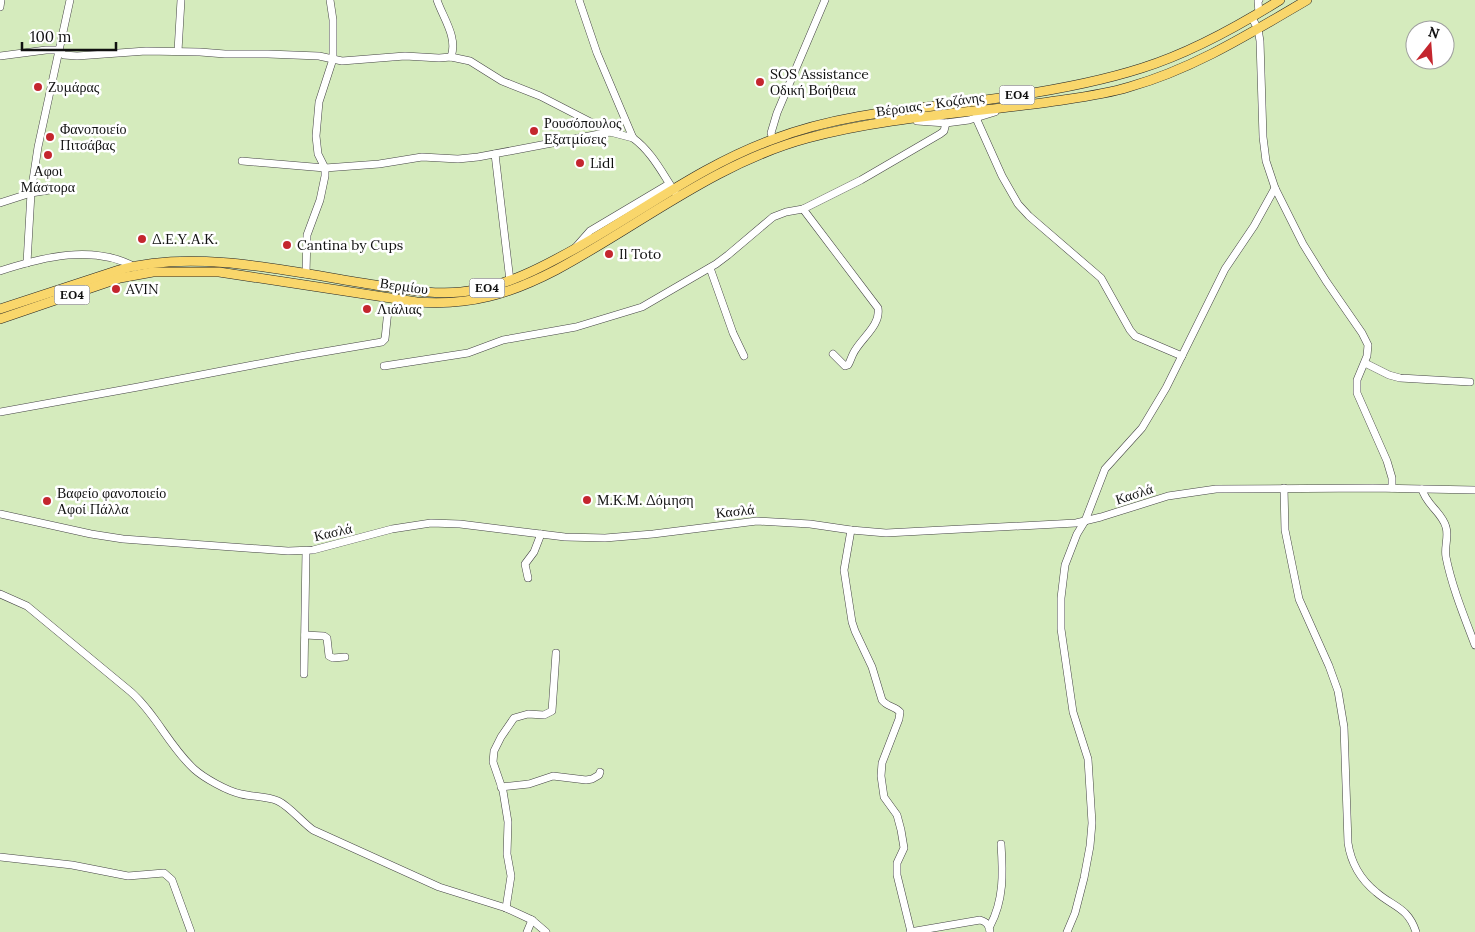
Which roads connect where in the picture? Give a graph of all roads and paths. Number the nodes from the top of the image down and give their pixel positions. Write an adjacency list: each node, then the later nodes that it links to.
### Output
1 (1, 0): 11 (street)
2 (70, 0): 14 (street)
3 (181, 0): 15 (street)
4 (330, 0): 18 (street)
5 (437, 0): 17 (street)
6 (579, 0): 24 (street)
7 (825, 0): 25 (street)
8 (1258, 0): 12 (street)
9 (1280, 0): 12 (main road, Βέροιας - Κοζάνης / ΕΟ4)
10 (1307, 0): 13 (main road, Βέροιας - Κοζάνης / ΕΟ4)
11 (0, 7)
12 (1256, 15): 13 (street); 25 (main road, Βέροιας - Κοζάνης / ΕΟ4)
13 (1258, 29): 19 (main road, Βέροιας - Κοζάνης / ΕΟ4); 29 (street)
14 (58, 50): 15 (street); 16 (street); 32 (street)
15 (178, 51): 18 (street)
16 (0, 56)
17 (451, 56): 18 (street); 23 (street)
18 (332, 59): 28 (street)
19 (1019, 106): 20 (street); 21 (main road, Βέροιας - Κοζάνης / ΕΟ4)
20 (976, 118): 22 (street); 47 (street)
21 (897, 121): 22 (street); 25 (main road, Βέροιας - Κοζάνης / ΕΟ4)
22 (946, 123): 34 (street)
23 (610, 132): 24 (street); 26 (street)
24 (633, 138): 31 (street)
25 (775, 143): 31 (main road, Βερμίου / ΕΟ4)
26 (495, 154): 28 (street); 41 (street)
27 (242, 161): 28 (street)
28 (325, 168): 40 (street)
29 (1276, 188): 47 (street); 48 (street)
30 (56, 189): 32 (street)
31 (674, 190): 39 (main road, Βερμίου / ΕΟ4); 41 (main road, Βερμίου / ΕΟ4)
32 (31, 193): 33 (street); 35 (street)
33 (0, 203)
34 (803, 209): 37 (street); 45 (street)
35 (27, 262): 36 (street); 38 (street)
36 (134, 266): 39 (street); 40 (main road, Βερμίου / ΕΟ4); 42 (main road, Βερμίου / ΕΟ4)
37 (710, 268): 46 (street); 49 (street)
38 (0, 271)
39 (144, 272): 44 (main road, Βερμίου / ΕΟ4)
40 (306, 274): 41 (main road, Βερμίου / ΕΟ4)
41 (510, 281)
42 (0, 309)
43 (409, 311): 51 (street)
44 (0, 319)
45 (833, 354)
46 (744, 356)
47 (1182, 356): 57 (street)
48 (1365, 363): 50 (street); 53 (street)
49 (384, 366)
50 (1470, 382)
51 (0, 412)
52 (1284, 488): 53 (street, Κασλά); 57 (street, Κασλά); 80 (street)
53 (1392, 488): 54 (street, Κασλά)
54 (1422, 489): 55 (street, Κασλά); 64 (street)
55 (1475, 490)
56 (0, 514): 60 (street, Κασλά)
57 (1086, 521): 58 (street, Κασλά); 79 (street)
58 (851, 530): 59 (street, Κασλά); 78 (street)
59 (541, 534): 60 (street, Κασλά); 61 (street)
60 (306, 551): 63 (street)
61 (528, 578)
62 (0, 594): 72 (street)
63 (305, 635): 66 (street); 67 (street)
64 (1475, 645)
65 (556, 653): 69 (street)
66 (345, 658)
67 (304, 674)
68 (600, 772): 69 (street)
69 (501, 787): 72 (street)
70 (1001, 844): 74 (street)
71 (0, 858): 75 (street)
72 (506, 908): 73 (street)
73 (532, 920): 76 (street); 77 (street)
74 (990, 929): 78 (street)
75 (191, 932)
76 (527, 932)
77 (546, 932)
78 (911, 932)
79 (1067, 932)
80 (1416, 932)

